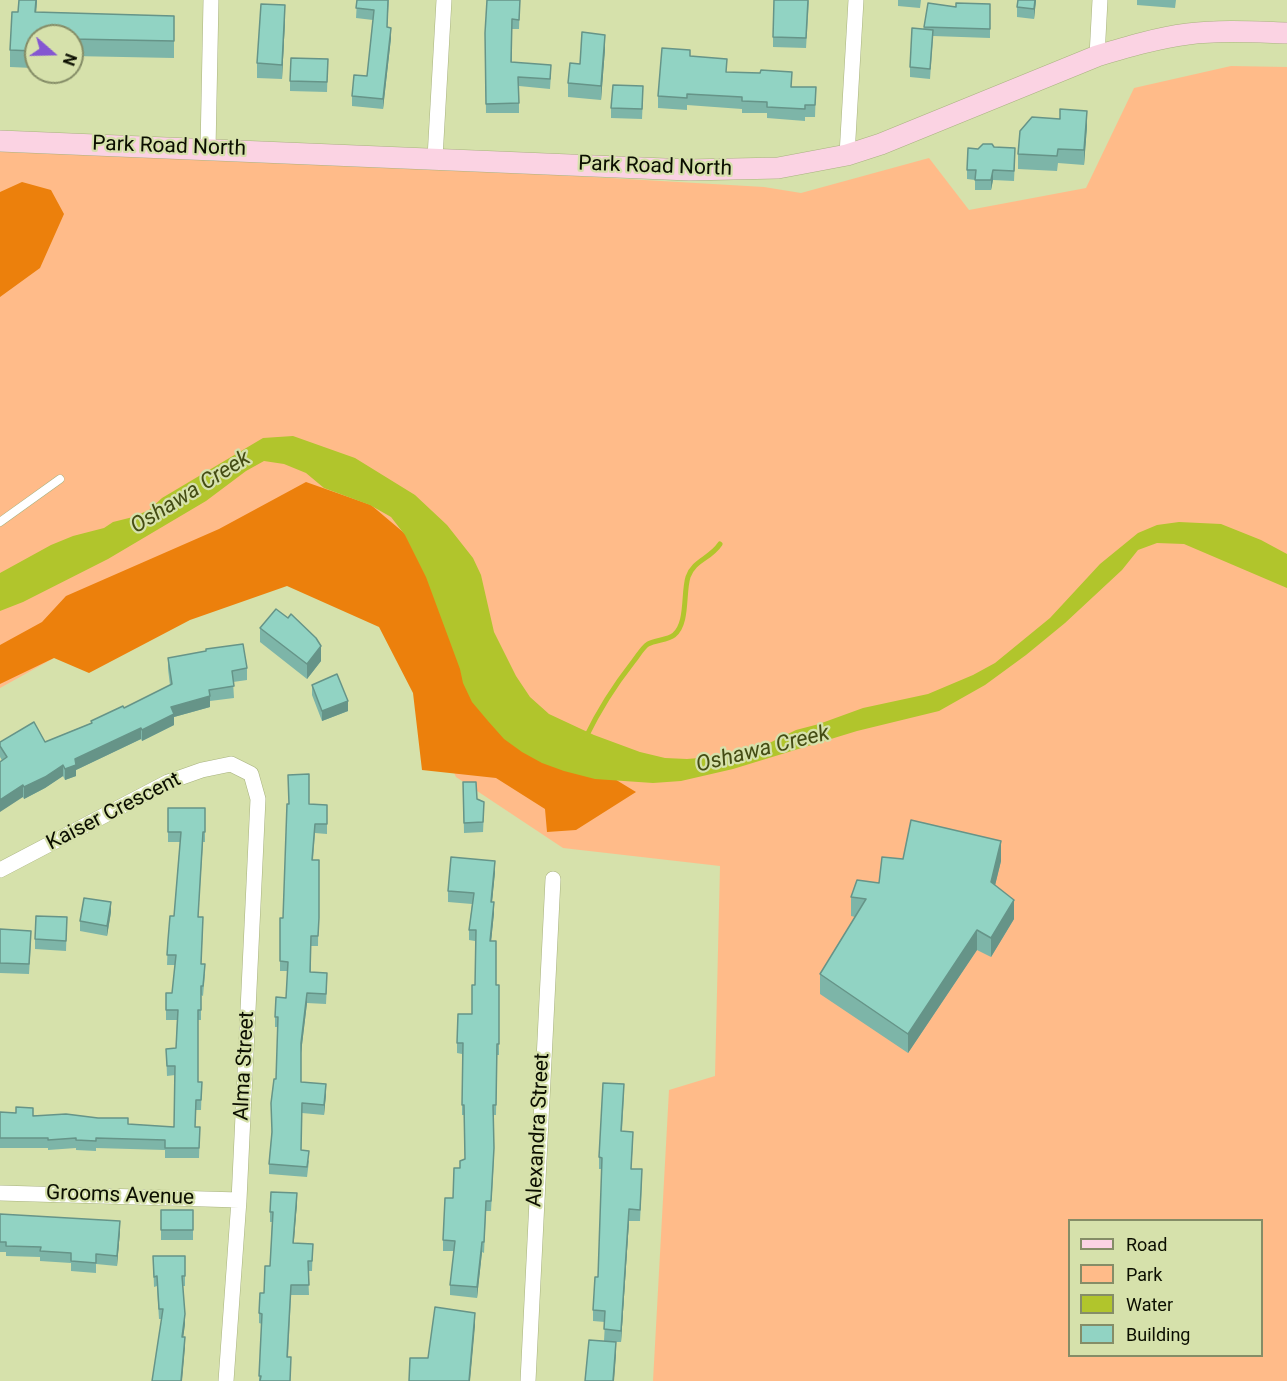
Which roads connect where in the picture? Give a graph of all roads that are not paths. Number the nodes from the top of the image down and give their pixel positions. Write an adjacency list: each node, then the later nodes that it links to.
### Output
1 (211, 0): 8 (street)
2 (444, 0): 10 (street)
3 (856, 0): 9 (street)
4 (1100, 0): 6 (street)
5 (1287, 33): 6 (main road, Park Road North)
6 (1097, 56): 9 (main road, Park Road North)
7 (0, 141): 8 (main road, Park Road North)
8 (208, 149): 10 (main road, Park Road North)
9 (847, 155): 10 (main road, Park Road North)
10 (435, 158)
11 (60, 479): 12 (lane)
12 (0, 522)
13 (231, 764): 14 (street, Kaiser Crescent); 17 (street, Alma Street)
14 (0, 870)
15 (553, 879): 19 (street, Alexandra Street)
16 (0, 1193): 17 (street, Grooms Avenue)
17 (239, 1200): 18 (street, Alma Street)
18 (226, 1381)
19 (528, 1381)

